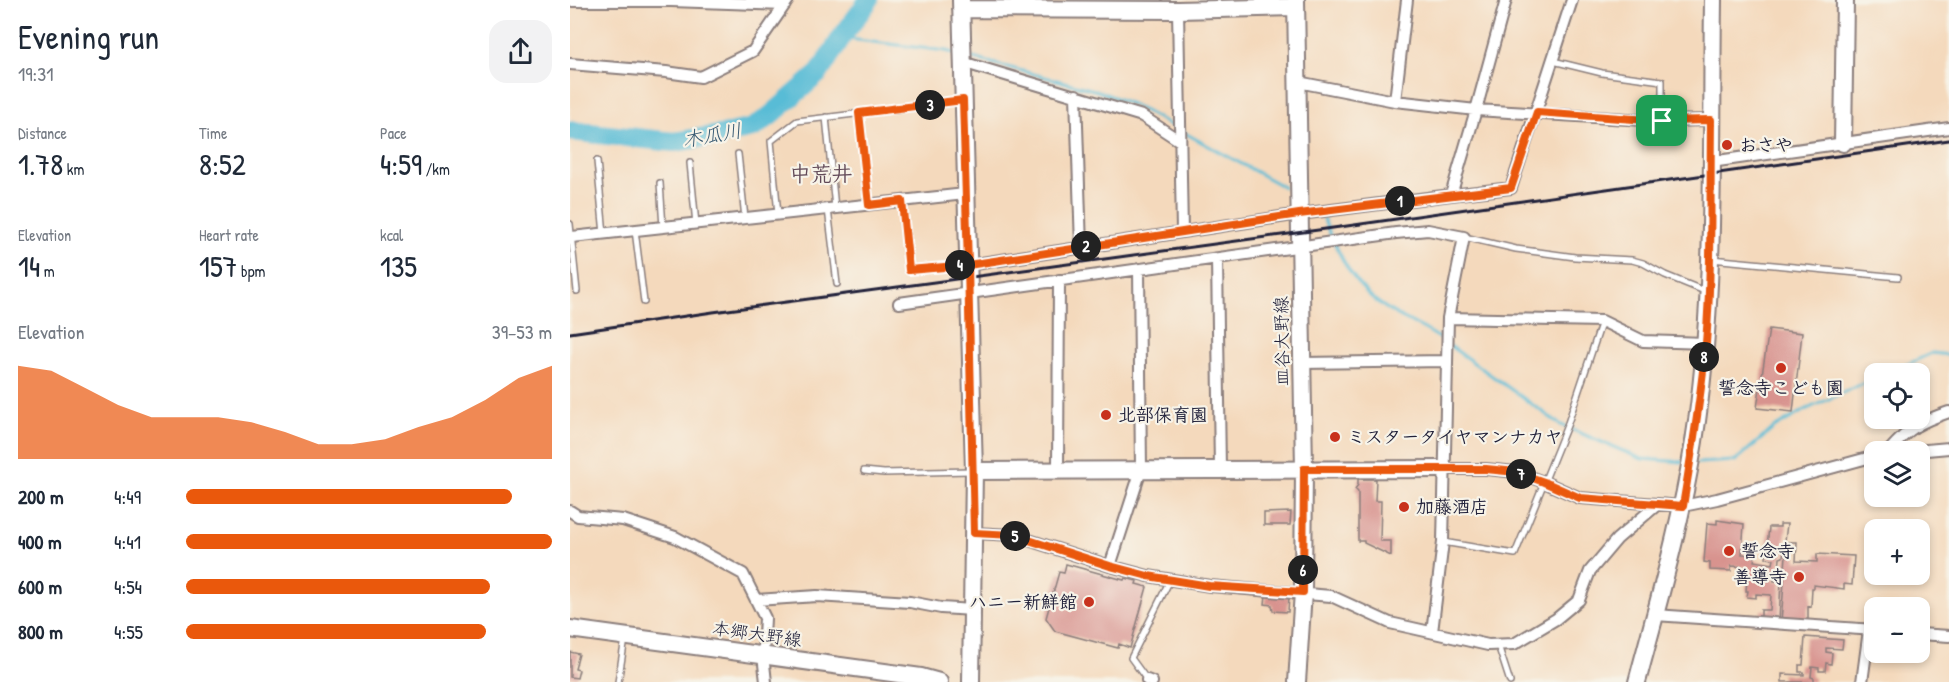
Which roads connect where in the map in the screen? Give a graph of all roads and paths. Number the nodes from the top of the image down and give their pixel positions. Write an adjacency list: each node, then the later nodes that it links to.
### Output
1 (1407, 0): 18 (street)
2 (1506, 0): 19 (street)
3 (1572, 0): 12 (street)
4 (1713, 0): 23 (street)
5 (1845, 0): 27 (street)
6 (570, 1): 7 (street)
7 (671, 1): 8 (street)
8 (786, 3): 14 (street)
9 (1296, 3): 11 (street); 15 (street, 皿谷大野線)
10 (961, 5): 11 (street); 13 (street)
11 (1178, 10): 26 (street)
12 (1553, 60): 20 (street); 24 (lane)
13 (962, 62): 16 (street); 17 (street)
14 (570, 64)
15 (1298, 82): 18 (street); 39 (street, 皿谷大野線)
16 (1076, 95): 26 (street); 49 (street)
17 (963, 100): 21 (lane); 33 (street)
18 (1395, 101): 19 (street)
19 (1476, 110): 20 (street); 34 (street)
20 (1537, 112): 24 (street); 34 (street)
21 (859, 113): 22 (lane); 36 (lane)
22 (826, 117): 37 (lane); 38 (lane)
23 (1711, 120): 24 (street); 30 (street)
24 (1662, 121)
25 (1949, 128): 27 (street)
26 (1180, 141): 45 (street)
27 (1843, 143): 30 (street)
28 (738, 154): 40 (lane)
29 (597, 161): 46 (lane)
30 (1711, 162): 52 (street)
31 (690, 163): 42 (lane)
32 (660, 183): 43 (lane)
33 (965, 194): 35 (street); 53 (street)
34 (1451, 195): 39 (street)
35 (902, 201): 36 (street); 53 (lane)
36 (869, 205): 37 (street)
37 (832, 209): 38 (street); 57 (lane)
38 (778, 214): 40 (street)
39 (1299, 214): 45 (street); 50 (street, 皿谷大野線)
40 (745, 218): 42 (street)
41 (570, 224): 48 (lane)
42 (696, 224): 43 (street)
43 (663, 227): 44 (street)
44 (635, 230): 46 (street); 61 (lane)
45 (1182, 232): 49 (street)
46 (604, 234): 48 (street)
47 (1464, 237): 50 (street); 60 (lane); 63 (street)
48 (571, 238): 58 (lane)
49 (1081, 247): 53 (street)
50 (1300, 248): 51 (street); 67 (street, 皿谷大野線)
51 (1217, 259): 54 (street); 77 (street)
52 (1710, 259): 55 (lane); 60 (street)
53 (968, 265): 59 (street)
54 (1139, 269): 56 (street); 76 (street)
55 (1898, 277)
56 (1059, 280): 59 (street); 75 (street)
57 (837, 284)
58 (577, 291)
59 (969, 292): 62 (street); 79 (street)
60 (1708, 292): 65 (street)
61 (644, 302)
62 (899, 303)
63 (1448, 318): 64 (street); 66 (street)
64 (1602, 321): 65 (street); 80 (lane)
65 (1706, 343): 82 (street)
66 (1446, 355): 67 (street); 74 (street)
67 (1302, 363): 73 (street, 皿谷大野線)
68 (1949, 412): 69 (street)
69 (1897, 441)
70 (1949, 448): 71 (street)
71 (1930, 450)
72 (1864, 459): 82 (street)
73 (1304, 469): 74 (street); 77 (street); 88 (street, 皿谷大野線)
74 (1443, 469): 80 (street); 85 (street)
75 (1058, 470): 76 (street); 79 (street)
76 (1141, 470): 77 (street); 86 (street)
77 (1220, 470)
78 (864, 471): 79 (lane)
79 (974, 471): 84 (street)
80 (1544, 482): 81 (street); 85 (lane)
81 (1659, 504): 82 (street); 98 (street)
82 (1683, 506): 91 (street)
83 (570, 511): 89 (street)
84 (974, 533): 86 (street); 90 (street)
85 (1443, 542): 94 (street)
86 (1110, 566): 87 (street)
87 (1170, 580): 88 (street); 101 (lane)
88 (1303, 592): 94 (street); 106 (street, 皿谷大野線)
89 (756, 600): 90 (street); 99 (street)
90 (973, 610): 105 (street)
91 (1655, 615): 93 (street); 108 (street)
92 (570, 629): 96 (street, 本郷大野線)
93 (1864, 629)
94 (1432, 632): 98 (street)
95 (1930, 635): 97 (street)
96 (626, 636): 99 (street, 本郷大野線); 102 (lane)
97 (1949, 636)
98 (1498, 645): 107 (lane)
99 (763, 654): 103 (street); 104 (street, 本郷大野線)
100 (1866, 663): 109 (street)
101 (1149, 681)
102 (618, 682)
103 (766, 682)
104 (939, 682)
105 (971, 682)
106 (1297, 682)
107 (1510, 682)
108 (1637, 682)
109 (1862, 682)

